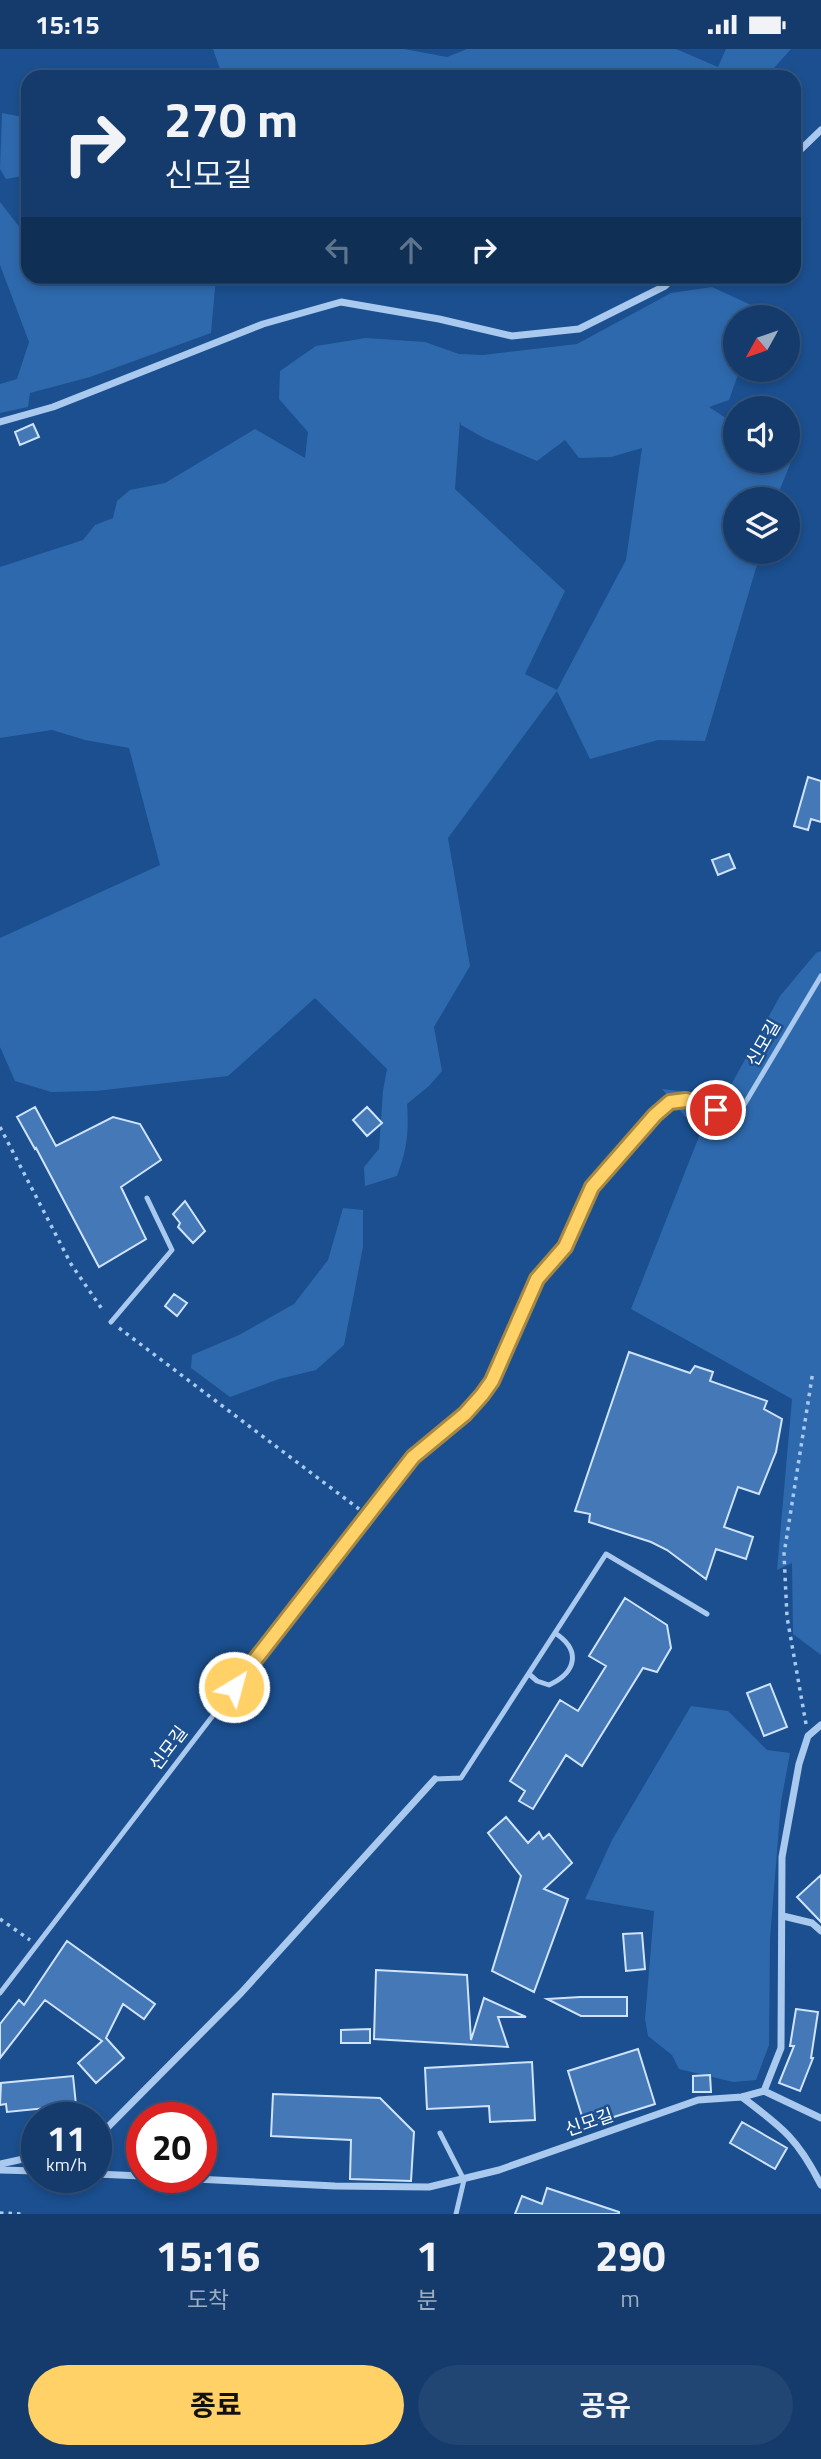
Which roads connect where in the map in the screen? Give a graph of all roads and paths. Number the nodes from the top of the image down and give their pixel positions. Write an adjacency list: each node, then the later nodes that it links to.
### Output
1 (821, 129): 2 (street)
2 (801, 149)
3 (667, 284): 4 (street)
4 (0, 422)
5 (821, 977): 10 (lane, 신모길)
6 (0, 1128): 8 (path)
7 (147, 1198): 8 (lane)
8 (111, 1322): 10 (path)
9 (813, 1371): 15 (path)
10 (366, 1514): 20 (lane, 신모길)
11 (707, 1614): 12 (lane)
12 (555, 1633): 13 (lane); 13 (lane)
13 (529, 1674): 16 (lane)
14 (821, 1725): 15 (street)
15 (808, 1736): 17 (street)
16 (435, 1779): 25 (street)
17 (783, 1916): 19 (street); 22 (street)
18 (0, 1919): 20 (path)
19 (821, 1931)
20 (37, 1945): 21 (lane, 신모길)
21 (0, 1993)
22 (764, 2091): 23 (street, 신모길); 24 (street)
23 (742, 2097): 32 (street, 신모길); 33 (street)
24 (821, 2118)
25 (112, 2123)
26 (440, 2133): 32 (lane)
27 (21, 2159): 28 (street)
28 (0, 2164)
29 (0, 2170): 30 (street)
30 (21, 2171)
31 (217, 2179): 32 (street, 신모길)
32 (464, 2180): 36 (lane)
33 (821, 2185)
34 (0, 2213): 35 (path)
35 (23, 2214)
36 (456, 2214)

